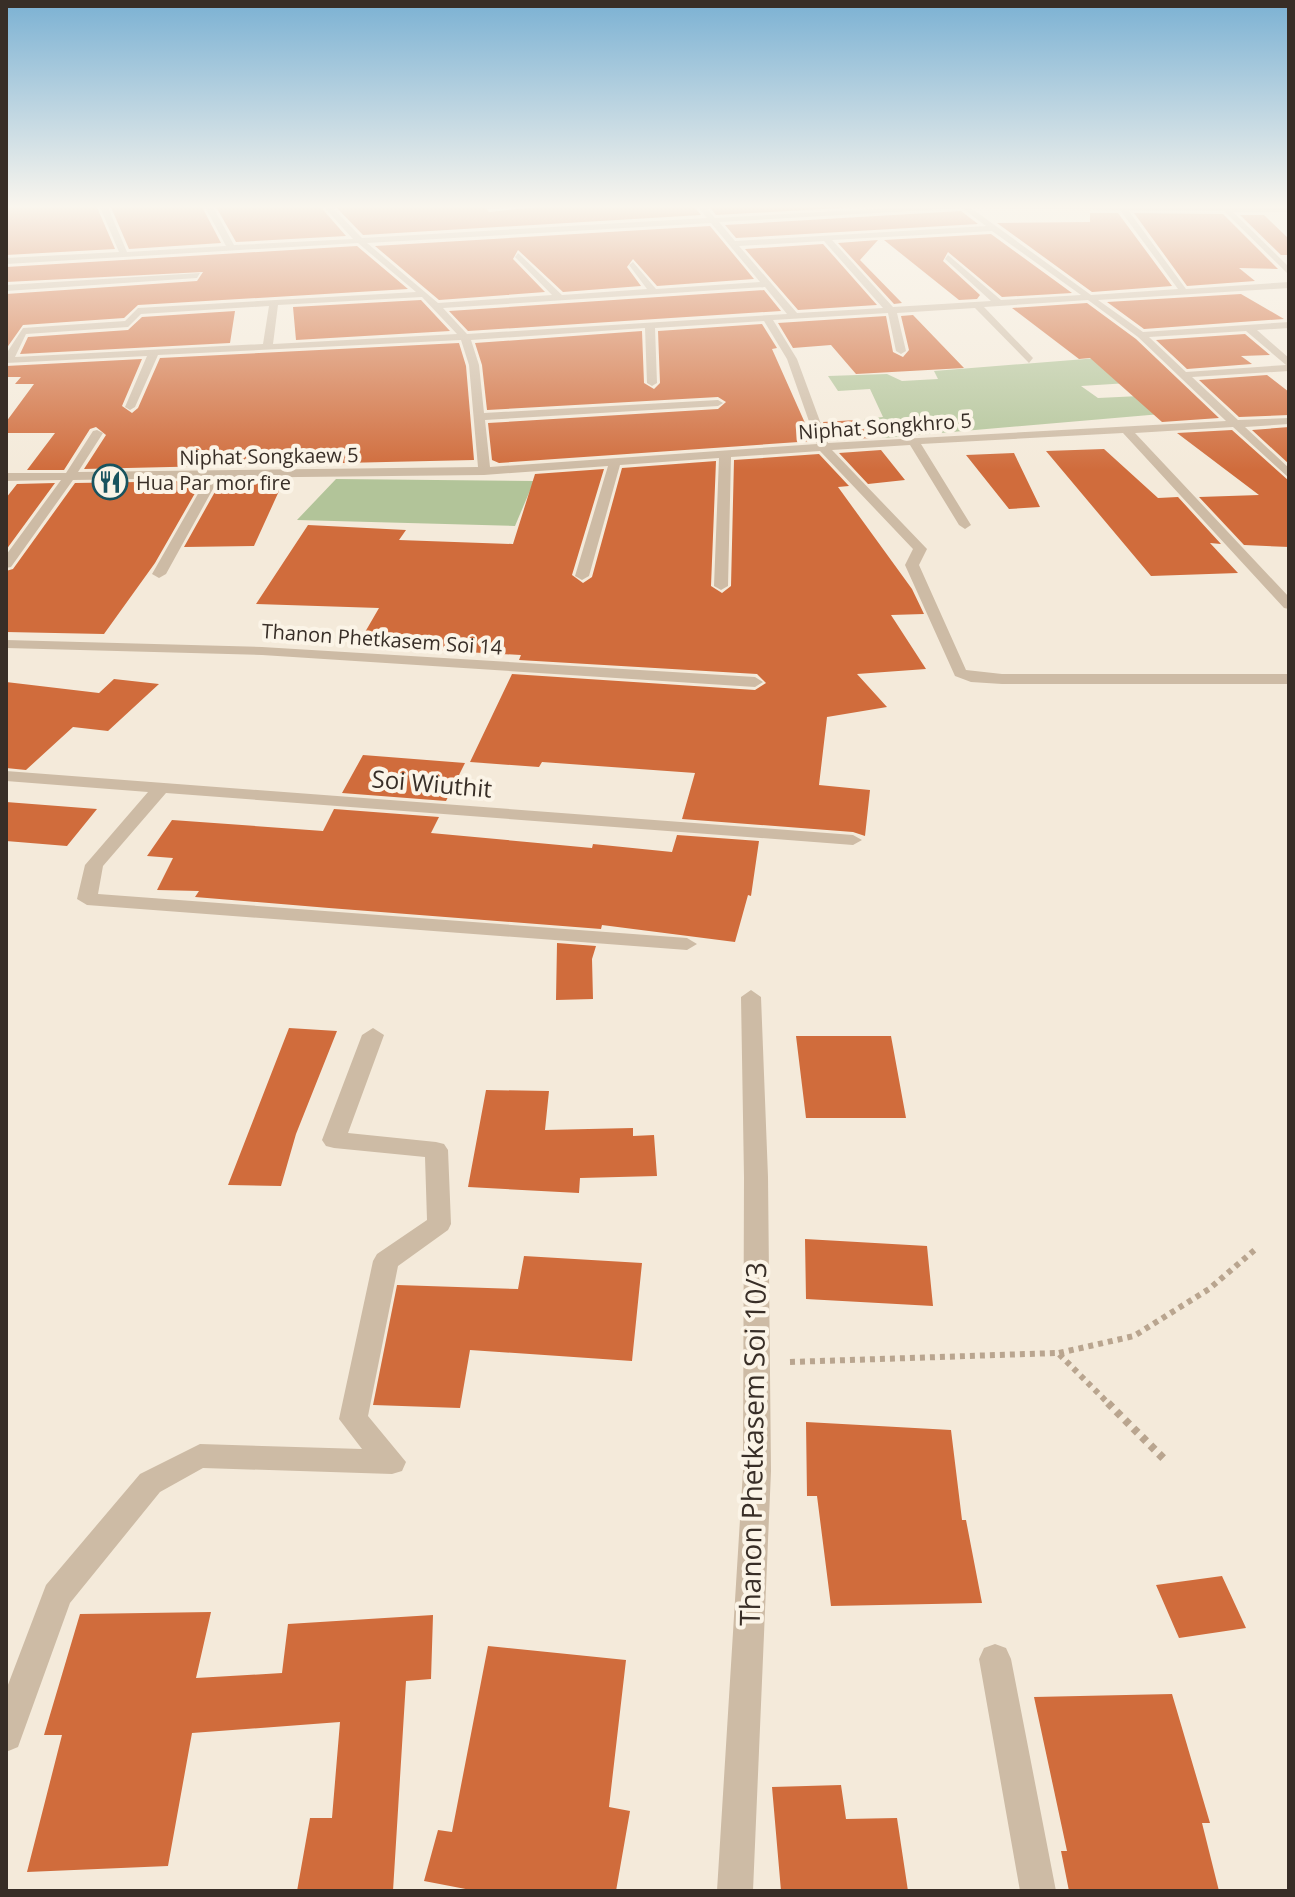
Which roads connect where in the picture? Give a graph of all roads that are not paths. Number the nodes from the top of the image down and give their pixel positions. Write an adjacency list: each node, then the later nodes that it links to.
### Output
1 (424, 294): 11 (street); 13 (street)
2 (556, 294): 9 (street)
3 (613, 294): 9 (street)
4 (774, 294): 16 (street)
5 (876, 294): 15 (street)
6 (988, 294): 12 (street)
7 (1081, 294): 10 (street)
8 (1178, 294): 10 (street)
9 (559, 297): 13 (street)
10 (1089, 300): 12 (street); 21 (street)
11 (274, 303): 23 (street); 26 (street)
12 (1001, 305): 14 (street)
13 (433, 306): 22 (street)
14 (978, 306): 15 (street); 27 (street)
15 (892, 312): 16 (street); 24 (street)
16 (795, 317): 17 (street)
17 (767, 319): 19 (street); 39 (street)
18 (1289, 325): 20 (street)
19 (650, 326): 22 (street); 30 (street)
20 (1249, 328): 21 (street); 28 (street)
21 (1141, 335): 29 (street)
22 (465, 337): 23 (street); 33 (street)
23 (268, 345): 25 (street)
24 (901, 351)
25 (154, 352): 26 (street); 32 (street)
26 (7, 360)
27 (1029, 360)
28 (1289, 366): 29 (street)
29 (1182, 375): 35 (street)
30 (652, 383)
31 (718, 403): 33 (street)
32 (130, 407)
33 (479, 417): 42 (street)
34 (1289, 421): 35 (street, Niphat Songkhro 5)
35 (1236, 424): 36 (street, Niphat Songkhro 5); 44 (street)
36 (1127, 431): 38 (street, Niphat Songkhro 5); 52 (street)
37 (97, 433): 45 (street)
38 (913, 441): 39 (street, Niphat Songkhro 5); 47 (street)
39 (824, 448): 40 (street, Niphat Songkhro 5); 54 (street)
40 (725, 455): 41 (street, Niphat Songkhro 5); 51 (street)
41 (615, 462): 42 (street, Niphat Songkhro 5); 50 (street)
42 (484, 471): 43 (street, Niphat Songkaew 5)
43 (215, 474): 45 (street, Niphat Songkaew 5); 49 (street)
44 (1289, 474)
45 (70, 476): 46 (street, Niphat Songkaew 5); 48 (street)
46 (6, 477)
47 (965, 525)
48 (6, 564)
49 (159, 574)
50 (582, 576)
51 (721, 586)
52 (1289, 605)
53 (6, 644): 55 (street, Thanon Phetkasem Soi 14)
54 (1289, 679)
55 (755, 682)
56 (6, 776): 57 (street, Soi Wiuthit)
57 (163, 786): 58 (street, Soi Wiuthit); 59 (street)
58 (853, 840)
59 (687, 944)
60 (751, 997): 64 (street, Thanon Phetkasem Soi 10/3)
61 (373, 1035): 63 (street)
62 (995, 1659): 65 (street)
63 (6, 1735)
64 (735, 1891)
65 (1038, 1891)

